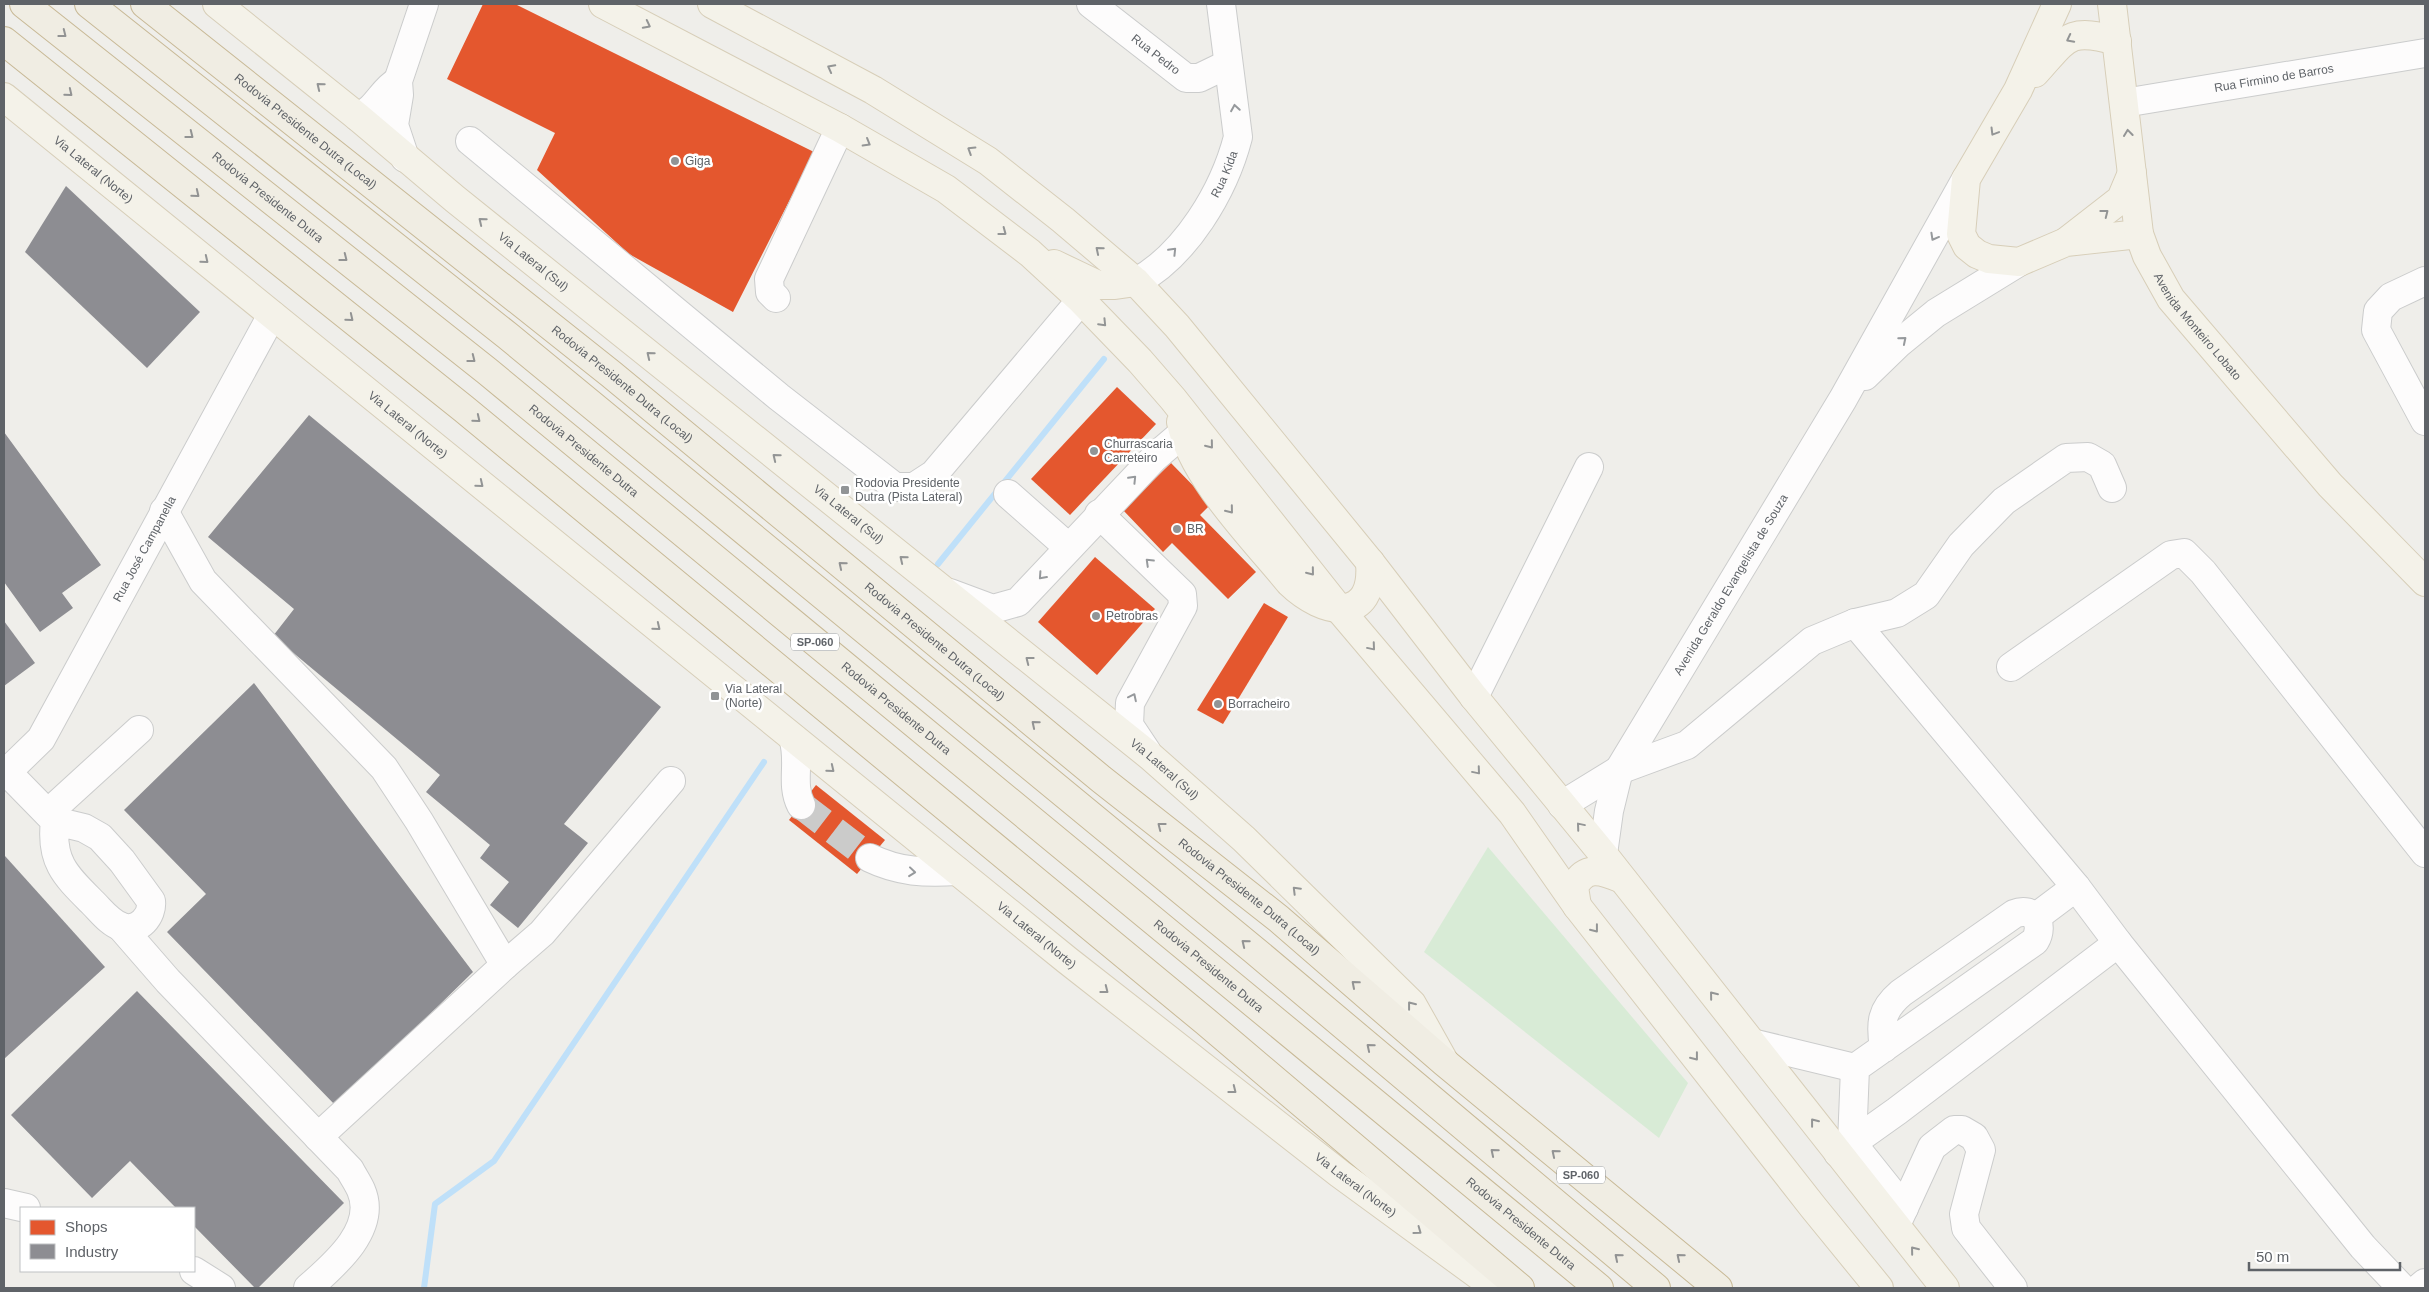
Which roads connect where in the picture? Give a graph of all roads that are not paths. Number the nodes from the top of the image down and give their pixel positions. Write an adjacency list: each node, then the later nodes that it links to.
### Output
1 (24, 4): 85 (highway, Rodovia Presidente Dutra / SP-060, one-way to 85)
2 (89, 4): 86 (highway, SP-060, one-way to 2)
3 (145, 4): 72 (highway, Rodovia Presidente Dutra (Local) / SP-060, one-way to 3)
4 (217, 4): 20 (main road, Via Lateral (Sul), one-way to 4)
5 (424, 4): 16 (street)
6 (603, 4): 21 (main road, one-way to 21)
7 (712, 4): 31 (main road, one-way to 7)
8 (1091, 4): 15 (street, Rua Pedro)
9 (1221, 4): 15 (street, Rua Kida)
10 (2057, 4): 17 (main road, Avenida Geraldo Evangelista de Souza)
11 (2112, 4): 13 (main road, Avenida Monteiro Lobato)
12 (4, 40): 84 (highway, one-way to 84)
13 (2117, 41): 17 (main road, one-way to 17); 19 (main road, Avenida Monteiro Lobato)
14 (2425, 53): 19 (street, Rua Firmino de Barros)
15 (1228, 64): 31 (street, Rua Kida, one-way to 15)
16 (398, 81): 20 (street); 23 (street)
17 (2018, 90): 25 (main road, Avenida Geraldo Evangelista de Souza, one-way to 25)
18 (4, 97): 34 (main road, Via Lateral (Norte), one-way to 34)
19 (2124, 103): 24 (main road, Avenida Monteiro Lobato, one-way to 19)
20 (358, 117): 23 (main road, Via Lateral (Sul))
21 (840, 128): 28 (main road, one-way to 28); 32 (street)
22 (470, 141): 33 (street)
23 (406, 158): 47 (main road, Via Lateral (Sul), one-way to 23)
24 (2132, 173): 26 (main road, Avenida Monteiro Lobato); 27 (main road, one-way to 24)
25 (1966, 179): 29 (main road, Avenida Geraldo Evangelista de Souza); 35 (street, Avenida Geraldo Evangelista de Souza, one-way to 35)
26 (2139, 234): 27 (main road, Avenida Geraldo Evangelista de Souza); 46 (main road, Avenida Monteiro Lobato)
27 (2066, 242): 29 (main road, Avenida Geraldo Evangelista de Souza)
28 (1030, 253): 31 (main road); 33 (main road)
29 (2019, 262): 35 (street, Avenida Geraldo Evangelista de Souza, one-way to 29)
30 (2425, 281): 37 (street)
31 (1136, 282): 45 (main road)
32 (776, 298)
33 (1081, 300): 36 (main road, one-way to 36)
34 (272, 315): 42 (street, Rua José Campanella); 53 (main road, Via Lateral (Norte), one-way to 53)
35 (1843, 398): 55 (street, Avenida Geraldo Evangelista de Souza)
36 (1178, 405): 38 (main road); 48 (main road, one-way to 48)
37 (2425, 421)
38 (1183, 433): 43 (street, one-way to 38); 48 (main road, one-way to 48)
39 (1589, 467): 51 (street)
40 (2112, 488): 49 (street)
41 (1008, 494): 44 (street)
42 (164, 512): 56 (street, Rua José Campanella); 70 (street)
43 (1099, 514): 44 (street); 54 (street, one-way to 43)
44 (1068, 547): 47 (street, one-way to 47)
45 (1370, 562): 48 (main road); 51 (main road)
46 (2425, 582)
47 (940, 590): 54 (main road, Via Lateral (Sul), one-way to 47)
48 (1340, 610): 67 (main road, one-way to 67)
49 (1855, 623): 55 (street); 66 (street)
50 (2011, 667): 61 (street)
51 (1474, 697): 59 (main road)
52 (139, 730): 60 (street)
53 (793, 738): 58 (street); 64 (main road, Via Lateral (Norte), one-way to 64)
54 (1150, 756): 72 (main road, Via Lateral (Sul), one-way to 54)
55 (1619, 770): 59 (street, Avenida Geraldo Evangelista de Souza); 62 (street, Avenida Geraldo Evangelista de Souza)
56 (6, 774): 60 (street)
57 (671, 781): 70 (street)
58 (801, 804)
59 (1562, 805): 62 (main road, one-way to 59)
60 (52, 817): 68 (street); 68 (street)
61 (2425, 853)
62 (1603, 854): 65 (main road)
63 (870, 858): 64 (street, one-way to 64)
64 (956, 871): 83 (main road, Via Lateral (Norte), one-way to 83)
65 (1620, 878): 67 (main road); 71 (main road, one-way to 65)
66 (2076, 887): 69 (street); 73 (street)
67 (1577, 906): 88 (main road, one-way to 88)
68 (121, 927): 74 (street)
69 (2118, 943): 75 (street); 91 (street)
70 (505, 965): 74 (street)
71 (1752, 1043): 73 (street); 75 (main road, one-way to 71)
72 (1444, 1062): 87 (highway, Rodovia Presidente Dutra (Local) / SP-060, one-way to 72)
73 (1855, 1068): 75 (street)
74 (318, 1137): 82 (street)
75 (1845, 1148): 78 (main road)
76 (4, 1203): 77 (street)
77 (22, 1207)
78 (1899, 1217): 89 (main road, one-way to 78); 90 (street)
79 (195, 1272): 81 (street)
80 (2425, 1283): 92 (street)
81 (221, 1288)
82 (308, 1288)
83 (1496, 1288)
84 (1520, 1288)
85 (1599, 1288)
86 (1656, 1288)
87 (1718, 1288)
88 (1879, 1288)
89 (1944, 1288)
90 (2013, 1288)
91 (2402, 1288)
92 (2419, 1288)

